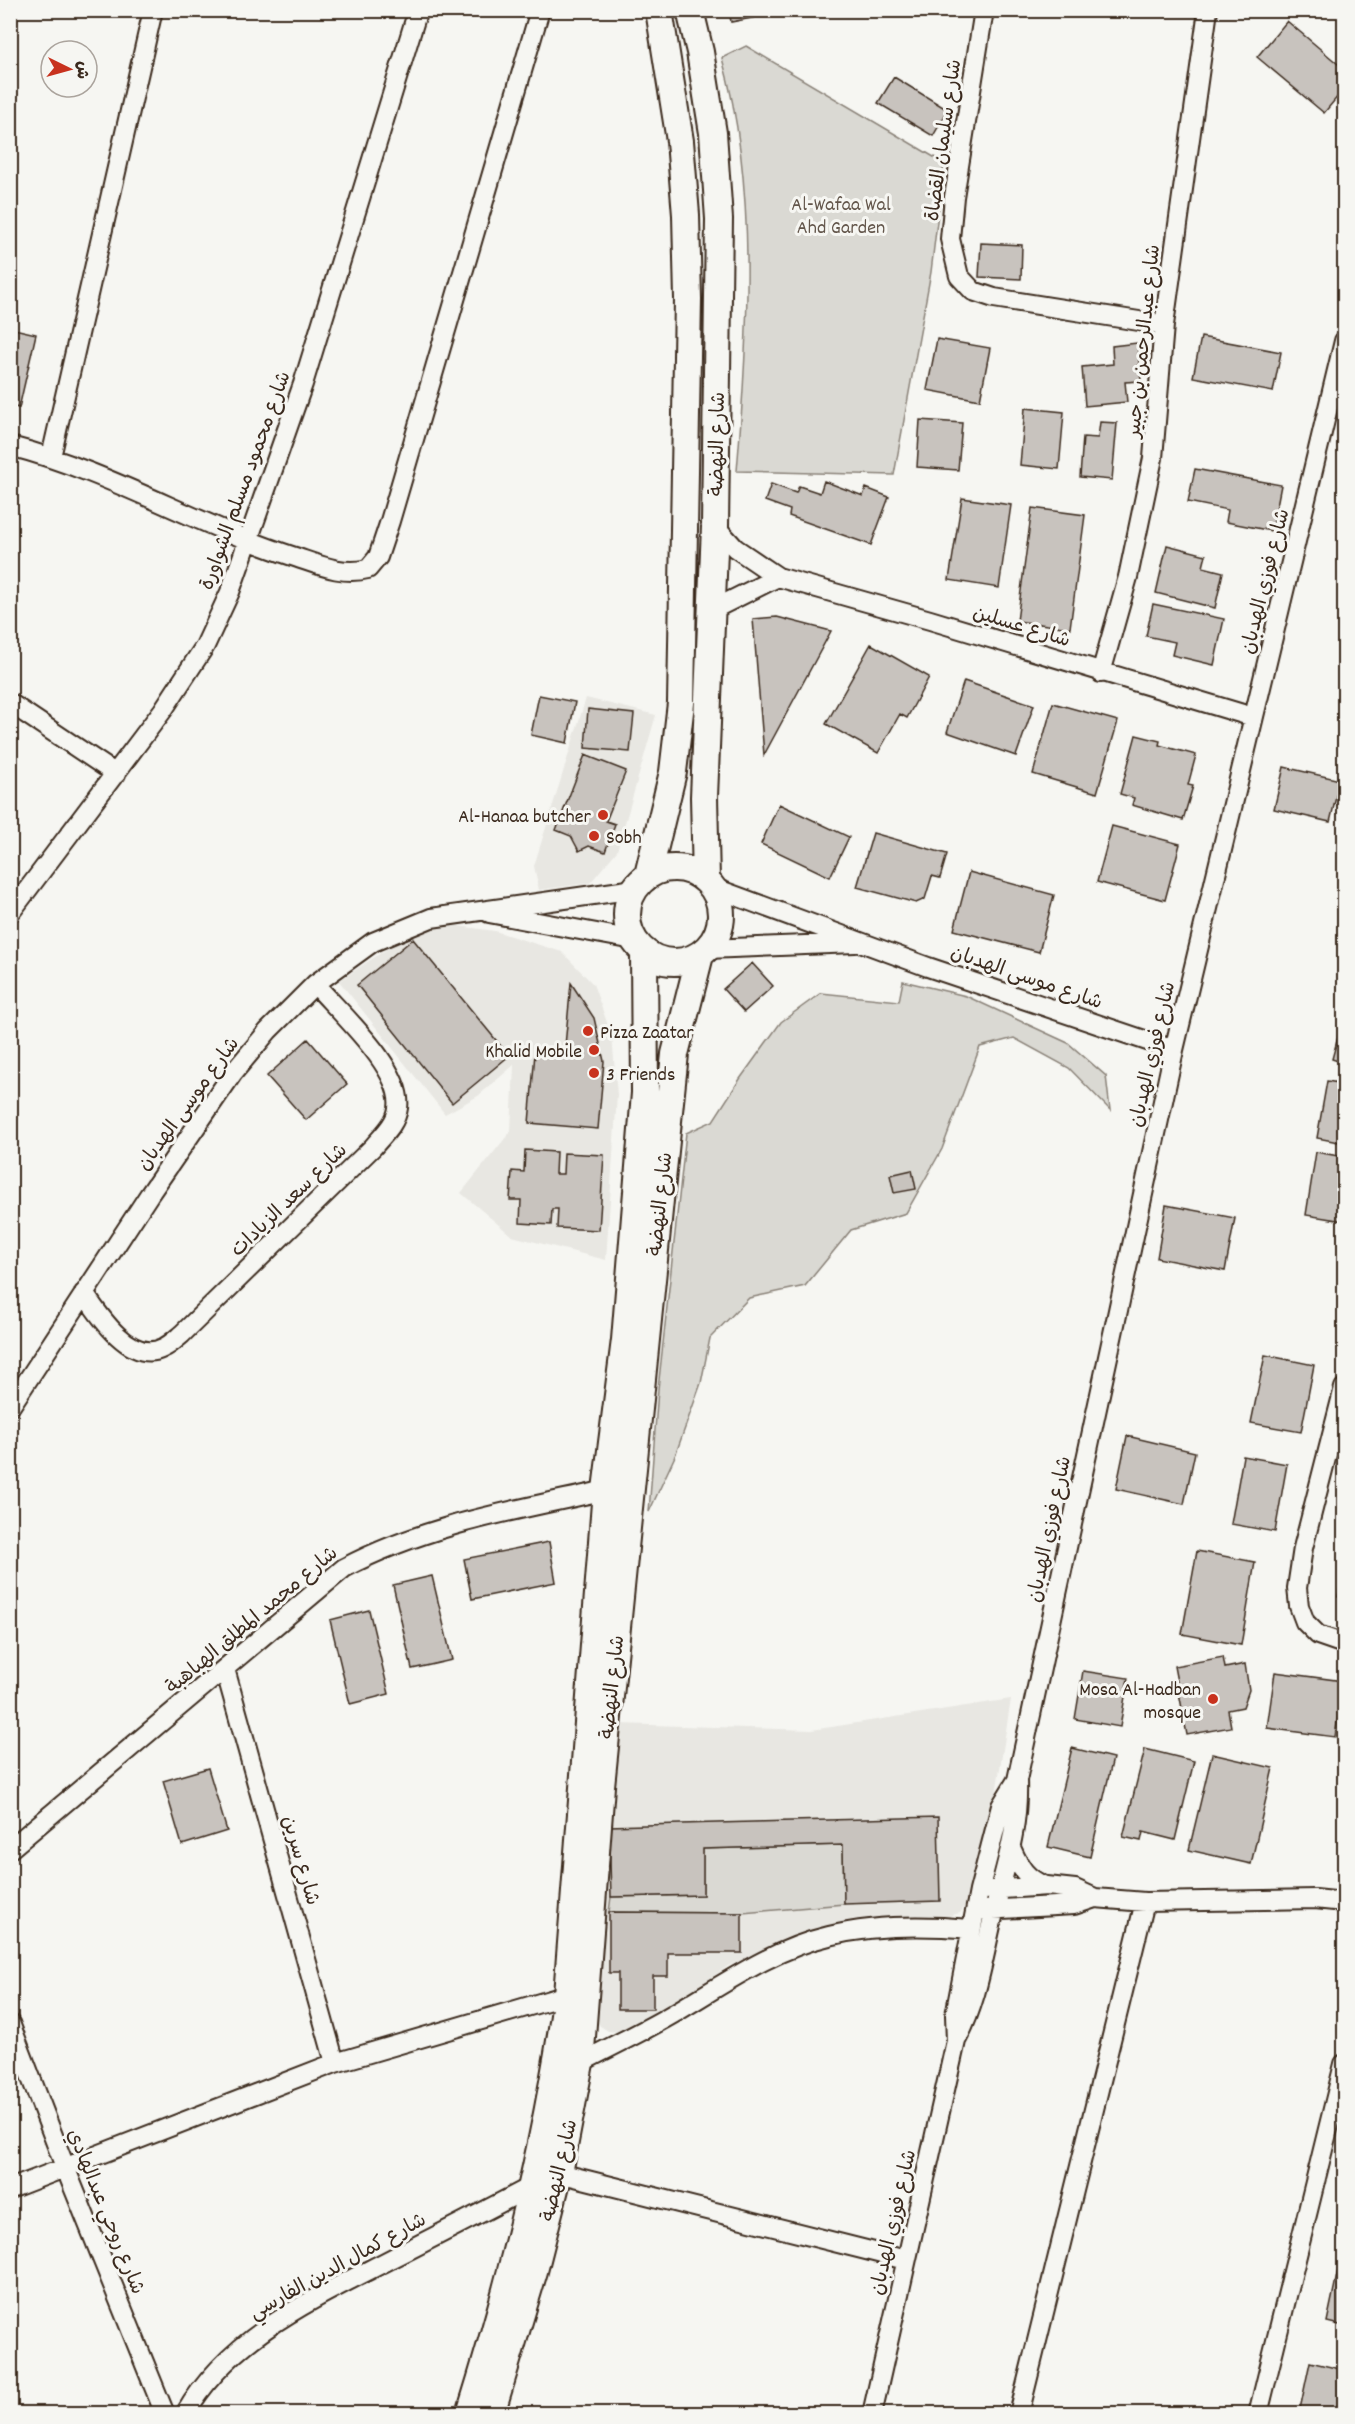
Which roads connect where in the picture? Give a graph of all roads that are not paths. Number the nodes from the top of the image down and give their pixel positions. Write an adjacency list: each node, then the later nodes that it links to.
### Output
1 (153, 10): 11 (street)
2 (418, 10): 13 (street, شارع محمود مسلم الشواورة)
3 (540, 10): 13 (street)
4 (659, 10): 20 (street, شارع النهضة)
5 (690, 10): 12 (street, شارع النهضة)
6 (984, 10): 8 (street, شارع سليمان القضاة)
7 (1208, 10): 8 (street, شارع عبدالرحمن بن جبير)
8 (1164, 325): 16 (street, شارع عبدالرحمن بن جبير)
9 (1344, 341): 18 (street, شارع فوزي الهدبان)
10 (11, 446): 11 (street)
11 (51, 457): 13 (street)
12 (715, 526): 14 (street, شارع عسلين); 15 (street, شارع النهضة)
13 (247, 541): 19 (street, شارع محمود مسلم الشواورة)
14 (778, 577): 15 (street); 16 (street, شارع عسلين)
15 (710, 610): 21 (street, شارع النهضة)
16 (1101, 673): 18 (street, شارع عسلين)
17 (10, 703): 19 (street)
18 (1253, 717): 28 (street, شارع فوزي الهدبان)
19 (116, 774): 23 (street, شارع محمود مسلم الشواورة)
20 (641, 882): 21 (street); 22 (street, شارع موسى الهدبان); 25 (street)
21 (709, 883): 24 (street, شارع موسى الهدبان); 26 (street)
22 (473, 910): 25 (street, شارع موسى الهدبان); 27 (street, شارع موسى الهدبان)
23 (10, 913)
24 (866, 942): 26 (street, شارع موسى الهدبان); 28 (street, شارع موسى الهدبان)
25 (639, 946): 26 (street); 32 (street, شارع النهضة)
26 (703, 952): 32 (street, شارع النهضة)
27 (315, 984): 29 (street, شارع موسى الهدبان); 29 (street, شارع سعد الزيادات)
28 (1174, 1050): 35 (street, شارع فوزي الهدبان)
29 (84, 1293): 31 (street, شارع موسى الهدبان)
30 (1344, 1391): 33 (street)
31 (10, 1407)
32 (618, 1488): 34 (street, شارع محمد المطلق الهباهبة); 47 (street, شارع النهضة); 51 (street, شارع النهضة)
33 (1344, 1644)
34 (225, 1669): 36 (street, شارع محمد المطلق الهباهبة); 50 (street, شارع سرين)
35 (1017, 1780): 37 (street, شارع فوزي الهدبان); 40 (street, شارع فوزي الهدبان)
36 (10, 1849)
37 (1012, 1850): 38 (street); 39 (street, شارع فوزي الهدبان)
38 (1047, 1886): 39 (street); 41 (street)
39 (1001, 1890): 40 (street); 44 (street, شارع فوزي الهدبان)
40 (979, 1891): 45 (street, شارع فوزي الهدبان)
41 (1095, 1898): 42 (street); 44 (street)
42 (1145, 1902): 43 (street); 63 (street)
43 (1344, 1902)
44 (995, 1909): 45 (street); 49 (street, شارع فوزي الهدبان)
45 (974, 1910): 46 (street, شارع فوزي الهدبان)
46 (970, 1929): 49 (street, شارع فوزي الهدبان); 51 (street)
47 (567, 1995): 50 (street); 55 (street, شارع النهضة)
48 (10, 2023): 53 (street, شارع روحي عبدالهادي)
49 (956, 2041): 57 (street, شارع فوزي الهدبان)
50 (335, 2063): 53 (street)
51 (580, 2063): 54 (street, شارع النهضة)
52 (1344, 2064): 64 (street)
53 (65, 2167): 56 (street); 58 (street, شارع روحي عبدالهادي)
54 (559, 2173): 57 (street); 61 (street, شارع النهضة)
55 (534, 2185): 59 (street, شارع كمال الدين الفارسي); 60 (street, شارع النهضة)
56 (10, 2189)
57 (906, 2260): 62 (street, شارع فوزي الهدبان)
58 (165, 2414)
59 (185, 2414)
60 (470, 2414)
61 (491, 2414)
62 (872, 2414)
63 (1019, 2414)
64 (1258, 2414)

